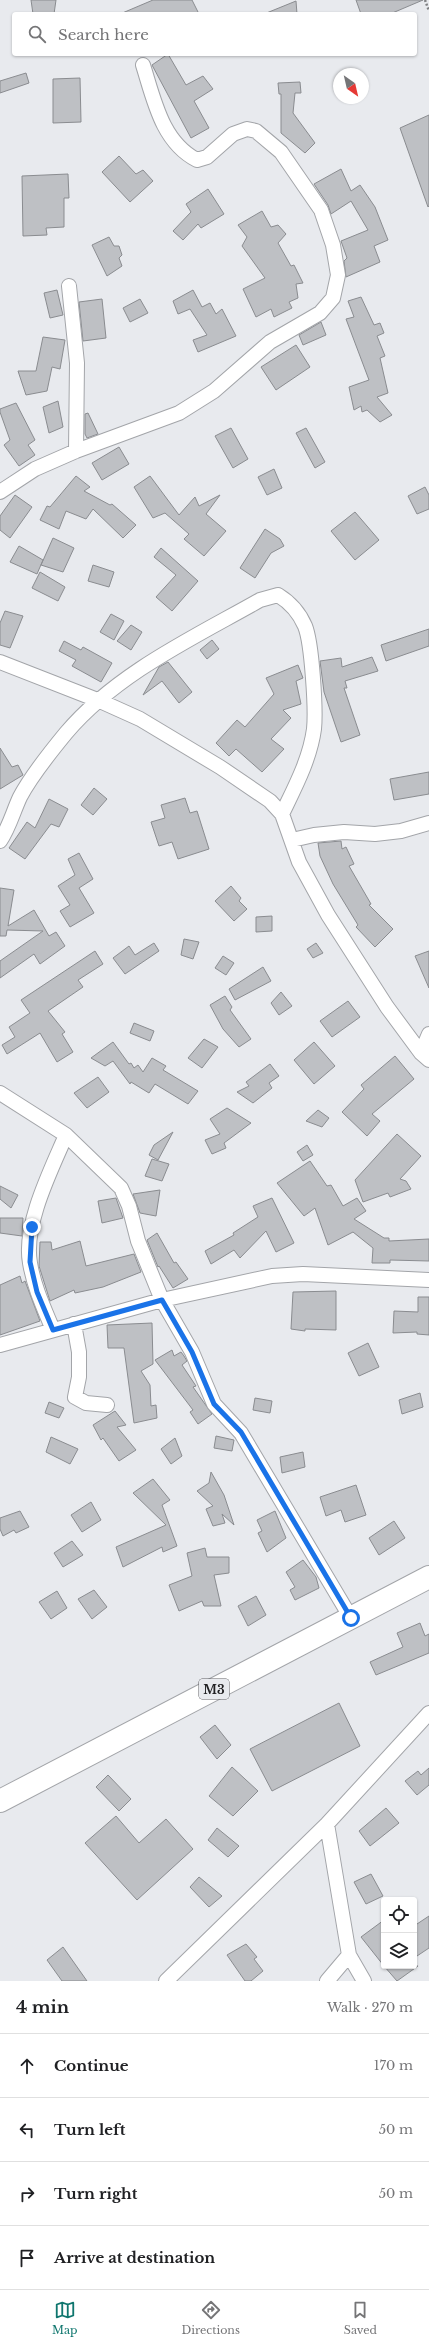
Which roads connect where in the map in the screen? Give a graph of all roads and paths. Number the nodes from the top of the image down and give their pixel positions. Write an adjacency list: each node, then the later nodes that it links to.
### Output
1 (425, 0): 2 (path)
2 (429, 11)
3 (143, 65): 5 (street)
4 (69, 286): 5 (street)
5 (76, 451): 6 (street)
6 (0, 492)
7 (0, 662): 8 (street)
8 (100, 701): 9 (street); 9 (street); 12 (street)
9 (282, 814): 11 (street)
10 (429, 823): 11 (street)
11 (292, 840): 14 (street)
12 (0, 841)
13 (429, 1034): 14 (street)
14 (425, 1057)
15 (0, 1093): 16 (street)
16 (66, 1135): 18 (street); 20 (street)
17 (429, 1280): 18 (street)
18 (162, 1300): 19 (street); 24 (street)
19 (74, 1324): 20 (street); 22 (street)
20 (53, 1330): 21 (street)
21 (0, 1345)
22 (107, 1405)
23 (429, 1576): 24 (highway, M3)
24 (351, 1618): 26 (highway, M3)
25 (429, 1713): 27 (street)
26 (0, 1801)
27 (327, 1824): 28 (street); 29 (street)
28 (350, 1955): 30 (street); 31 (street)
29 (166, 1981)
30 (327, 1981)
31 (364, 1981)

